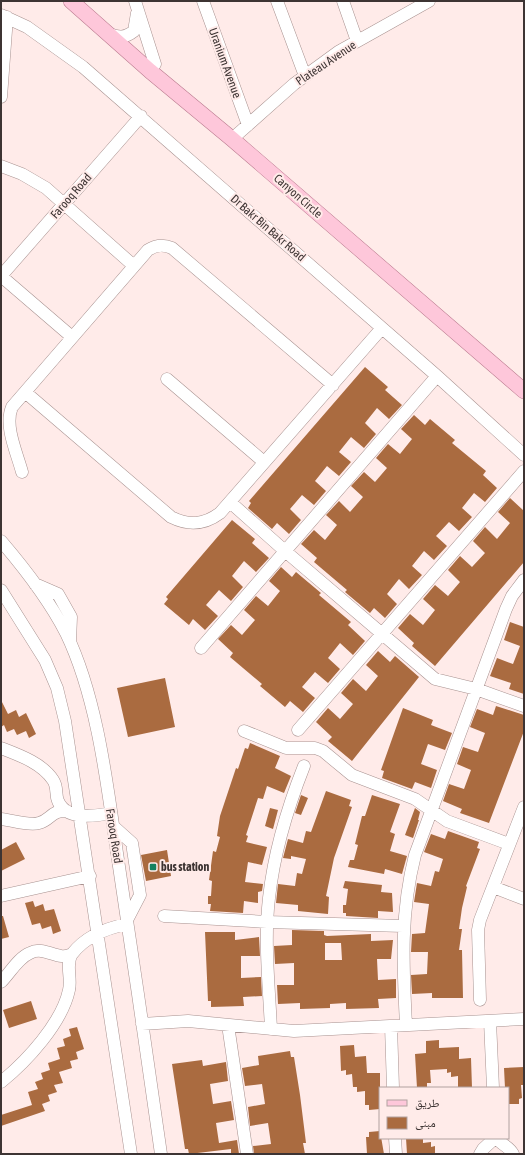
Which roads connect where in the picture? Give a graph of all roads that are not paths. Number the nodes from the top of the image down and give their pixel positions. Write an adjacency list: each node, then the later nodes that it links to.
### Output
1 (71, 1): 9 (main road, Canyon Circle)
2 (203, 1): 15 (street, Uranium Avenue)
3 (277, 1): 12 (street)
4 (343, 1): 10 (street)
5 (429, 1): 7 (street, Plateau Avenue)
6 (135, 3): 9 (street); 11 (street)
7 (416, 4): 10 (street, Plateau Avenue)
8 (4, 21): 13 (street); 14 (street, Dr Bakr Bin Bakr Road)
9 (107, 33): 11 (main road, Canyon Circle)
10 (357, 41): 12 (street, Plateau Avenue)
11 (150, 71): 16 (main road, Canyon Circle)
12 (305, 76): 15 (street, Plateau Avenue)
13 (1, 97)
14 (141, 116): 18 (street, Farooq Road); 21 (street, Dr Bakr Bin Bakr Road)
15 (248, 125): 16 (street, Plateau Avenue)
16 (232, 139): 26 (main road, Canyon Circle)
17 (1, 166): 18 (street)
18 (64, 204): 19 (street); 20 (street, Farooq Road)
19 (134, 266): 22 (street); 25 (street)
20 (1, 276): 22 (street)
21 (382, 328): 23 (street, Dr Bakr Bin Bakr Road); 25 (street)
22 (72, 337): 27 (street)
23 (437, 376): 28 (street, Dr Bakr Bin Bakr Road); 34 (street)
24 (167, 379): 29 (street)
25 (333, 385): 29 (street)
26 (524, 391)
27 (25, 392): 31 (street); 32 (street)
28 (524, 455)
29 (264, 462): 32 (street)
30 (524, 471): 37 (street)
31 (22, 472)
32 (230, 502): 34 (street)
33 (1, 541): 48 (street, Farooq Road)
34 (285, 551): 37 (street); 38 (street)
35 (522, 584): 39 (street)
36 (1, 590): 49 (street)
37 (382, 635): 39 (street); 41 (street)
38 (201, 648)
39 (476, 689): 40 (street); 46 (street)
40 (524, 706)
41 (298, 730)
42 (244, 731): 46 (street)
43 (1, 748): 47 (street)
44 (304, 766): 59 (street)
45 (524, 807): 52 (street)
46 (431, 810): 52 (street); 60 (street)
47 (67, 811): 49 (street); 50 (street)
48 (111, 813): 49 (street); 51 (street, Farooq Road)
49 (80, 815): 53 (street)
50 (1, 819)
51 (113, 826): 58 (street, Farooq Road); 58 (street)
52 (509, 844): 54 (street)
53 (90, 876): 55 (street); 61 (street)
54 (493, 887): 56 (street); 64 (street)
55 (1, 896)
56 (524, 899)
57 (164, 916): 59 (street)
58 (127, 922): 61 (street); 67 (street, Farooq Road)
59 (267, 922): 60 (street); 71 (street)
60 (403, 926): 70 (street)
61 (98, 933): 62 (street); 78 (street)
62 (72, 954): 63 (street); 72 (street)
63 (1, 982)
64 (480, 1000)
65 (524, 1019): 66 (street)
66 (490, 1021): 70 (street); 74 (street)
67 (142, 1024): 68 (street); 79 (street, Farooq Road)
68 (228, 1025): 71 (street); 80 (street)
69 (391, 1026): 70 (street); 71 (street); 73 (street)
70 (406, 1026)
71 (271, 1029)
72 (1, 1082)
73 (394, 1087)
74 (493, 1087)
75 (395, 1139): 81 (street)
76 (495, 1139): 82 (street)
77 (497, 1139): 83 (street)
78 (131, 1154)
79 (162, 1154)
80 (247, 1154)
81 (396, 1154)
82 (480, 1154)
83 (513, 1154)

